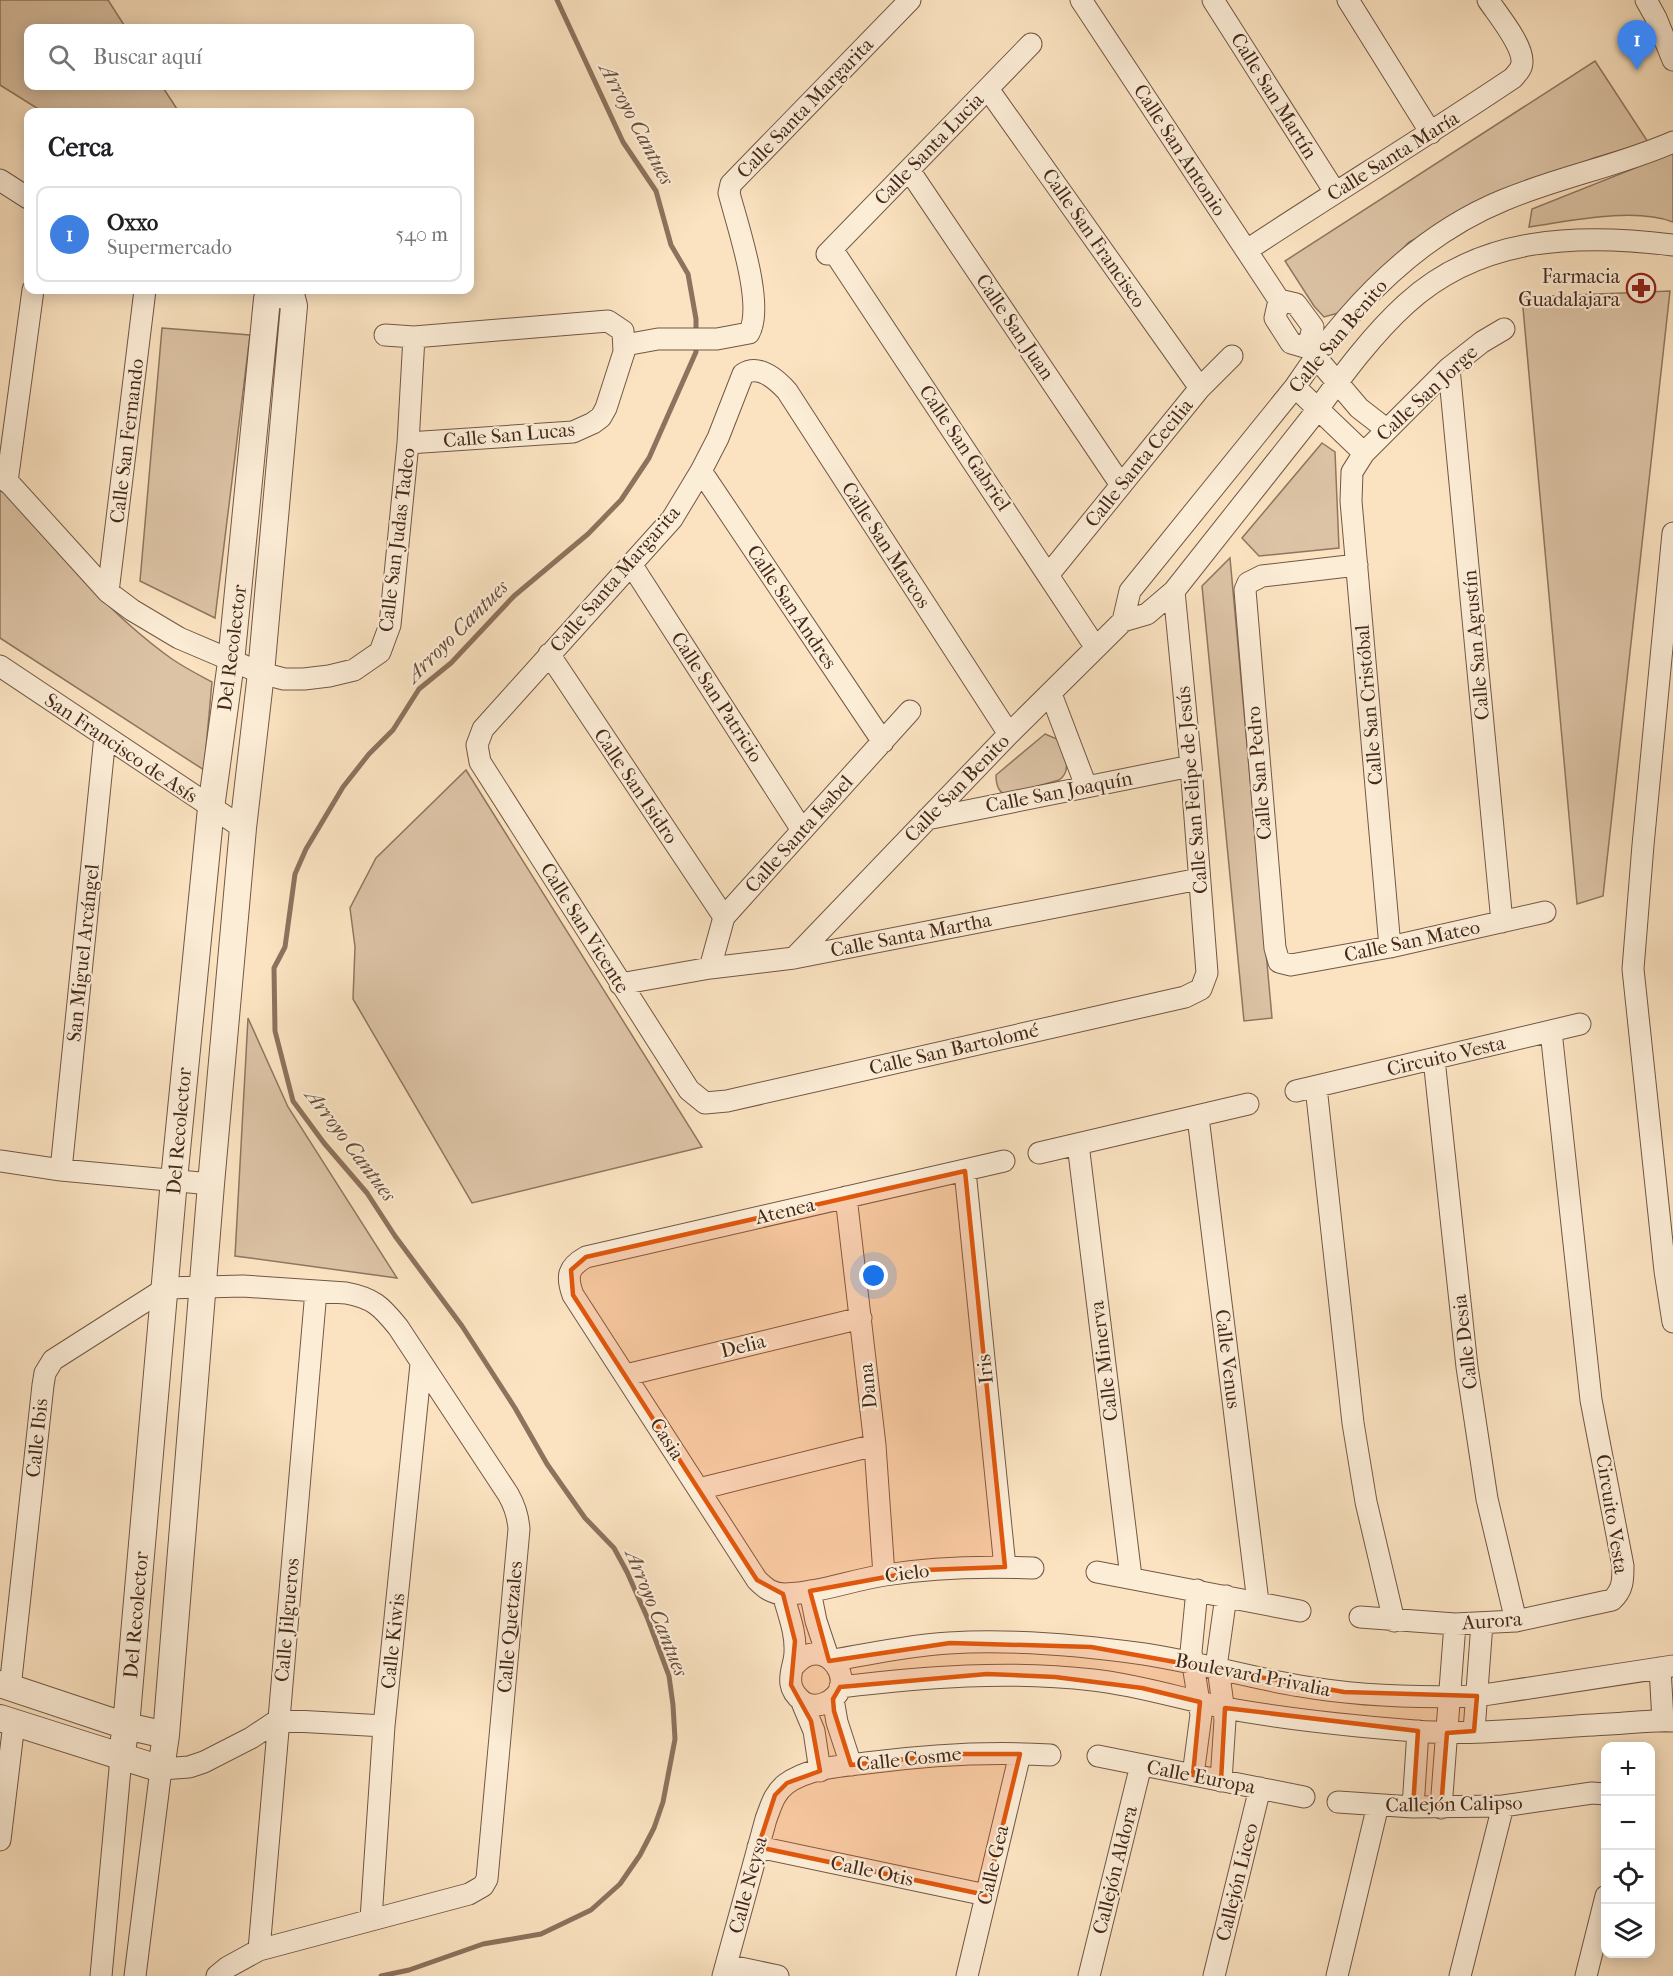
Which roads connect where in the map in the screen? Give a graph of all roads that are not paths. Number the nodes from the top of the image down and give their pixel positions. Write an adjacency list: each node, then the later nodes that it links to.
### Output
1 (910, 0): 26 (street, Calle Santa Margarita)
2 (1081, 0): 17 (street, Calle San Antonio)
3 (1214, 0): 14 (street, Calle San Martín)
4 (1348, 0): 10 (street)
5 (1488, 0): 10 (street, Calle Santa María)
6 (1646, 0): 8 (street)
7 (1031, 44): 9 (street, Calle Santa Lucia)
8 (1673, 60)
9 (988, 89): 12 (street, Calle Santa Lucia); 33 (street, Calle San Francisco)
10 (1431, 133): 14 (street, Calle Santa María)
11 (1673, 142): 27 (street, Calle San Benito)
12 (909, 170): 18 (street, Calle Santa Lucia); 40 (street, Calle San Juan)
13 (0, 180): 15 (street)
14 (1335, 192): 17 (street, Calle Santa María)
15 (24, 195)
16 (1673, 245): 31 (street, Calle San Benito)
17 (1247, 250): 27 (street, Calle San Antonio)
18 (829, 251): 44 (street, Calle San Gabriel)
19 (32, 294): 39 (street)
20 (145, 294): 46 (street, Calle San Fernando)
21 (272, 294): 50 (street, Del Recolector)
22 (277, 294): 52 (street, Del Recolector)
23 (1504, 329): 29 (street, Calle San Jorge)
24 (385, 335): 25 (street)
25 (414, 337): 26 (street); 36 (street, Calle San Judas Tadeo)
26 (625, 345): 36 (street, Calle San Lucas)
27 (1312, 352): 31 (street); 32 (street, Calle San Benito)
28 (1232, 356): 33 (street, Calle Santa Cecilia)
29 (1449, 368): 35 (street, Calle San Jorge); 68 (street, Calle San Agustín)
30 (751, 369): 38 (street, Calle Santa Margarita); 55 (street, Calle San Marcos)
31 (1336, 384): 34 (street, Calle San Benito); 35 (street)
32 (1295, 387): 34 (street); 47 (street, Calle San Benito)
33 (1200, 388): 40 (street, Calle Santa Cecilia)
34 (1318, 409): 37 (street); 45 (street, Calle San Benito)
35 (1386, 429): 37 (street, Calle San Jorge)
36 (408, 443): 52 (street, Calle San Judas Tadeo)
37 (1360, 458): 43 (street, Calle San Cristóbal)
38 (701, 471): 42 (street, Calle Santa Margarita); 57 (street, Calle San Andres)
39 (4, 477): 46 (street, Calle San Judas Tadeo)
40 (1121, 485): 44 (street, Calle Santa Cecilia)
41 (1673, 533): 95 (street)
42 (631, 564): 49 (street, Calle Santa Margarita); 64 (street, Calle San Patricio)
43 (1357, 565): 69 (street, Calle San Cristóbal); 71 (street, Calle San Pedro)
44 (1049, 574): 48 (street, Calle San Gabriel)
45 (1174, 591): 47 (street, Calle San Benito); 59 (street, Calle San Felipe de Jesús)
46 (108, 592): 50 (street, Calle San Judas Tadeo)
47 (1123, 621): 48 (street, Calle San Benito)
48 (1096, 648): 53 (street, Calle San Benito)
49 (549, 654): 58 (street, Calle Santa Margarita); 67 (street, Calle San Isidro)
50 (231, 662): 52 (street, Calle San Judas Tadeo); 61 (street, Del Recolector)
51 (1, 671): 56 (street, San Francisco de Asís)
52 (261, 673): 63 (street, Del Recolector)
53 (1051, 694): 55 (street, Calle San Benito); 60 (street)
54 (910, 711): 57 (street, Calle Santa Isabel)
55 (1009, 734): 62 (street, Calle San Benito)
56 (105, 736): 61 (street, San Francisco de Asís); 85 (street, San Miguel Arcángel)
57 (883, 742): 64 (street, Calle Santa Isabel)
58 (477, 745): 73 (street, Calle San Vicente)
59 (1191, 766): 60 (street, Calle San Joaquín); 65 (street, Calle San Felipe de Jesús)
60 (1086, 786): 62 (street, Calle San Joaquín)
61 (211, 808): 63 (street, San Francisco de Asís); 87 (street, Del Recolector)
62 (927, 819): 70 (street, Calle San Benito)
63 (243, 828): 88 (street, Del Recolector)
64 (802, 830): 67 (street, Calle Santa Isabel)
65 (1199, 879): 70 (street, Calle Santa Martha); 74 (street, Calle San Felipe de Jesús)
66 (1545, 912): 68 (street, Calle San Mateo)
67 (724, 917): 72 (street, Calle Santa Isabel)
68 (1502, 922): 69 (street, Calle San Mateo)
69 (1390, 947): 71 (street, Calle San Mateo)
70 (794, 958): 72 (street, Calle Santa Martha)
71 (1280, 962)
72 (710, 968): 73 (street, Calle Santa Martha)
73 (620, 984): 78 (street, Calle San Vicente)
74 (1200, 989): 78 (street, Calle San Bartolomé)
75 (1580, 1024): 76 (street)
76 (1551, 1031): 77 (street, Circuito Vesta); 108 (street, Circuito Vesta)
77 (1434, 1059): 113 (street, Circuito Vesta); 114 (street, Calle Desia)
78 (705, 1103)
79 (1248, 1104): 80 (street)
80 (1197, 1117): 81 (street); 110 (street, Calle Venus)
81 (1078, 1144): 82 (street); 104 (street, Calle Minerva)
82 (1039, 1153)
83 (0, 1161): 85 (street)
84 (1004, 1161): 86 (street, Atenea)
85 (62, 1170): 87 (street)
86 (965, 1171): 89 (street, Atenea); 100 (street, Iris)
87 (174, 1180): 88 (street); 92 (street, Del Recolector)
88 (211, 1184): 91 (street, Del Recolector)
89 (846, 1197): 90 (street, Atenea); 94 (street, Dana)
90 (571, 1270): 97 (street, Casia)
91 (202, 1286): 92 (street, Calle Ibis); 93 (street, Calle Quetzales); 137 (street, Del Recolector)
92 (166, 1288): 122 (street, Calle Ibis); 132 (street, Del Recolector)
93 (316, 1290): 96 (street, Calle Quetzales); 129 (street, Calle Jilgueros)
94 (861, 1318): 97 (street, Delia); 98 (street, Dana)
95 (1673, 1322)
96 (421, 1364): 133 (street, Calle Kiwis); 161 (street, Calle Quetzales)
97 (626, 1375): 99 (street, Casia)
98 (874, 1445): 99 (street); 103 (street, Dana)
99 (699, 1489): 107 (street, Casia)
100 (1005, 1567): 101 (street, Cielo); 103 (street, Cielo)
101 (1033, 1568)
102 (1097, 1572): 104 (street)
103 (884, 1575): 106 (street, Cielo)
104 (1131, 1577): 105 (street)
105 (1197, 1590): 109 (street); 118 (street)
106 (810, 1591): 107 (street, Cielo); 117 (street)
107 (783, 1594): 119 (street)
108 (1619, 1594): 114 (street, Aurora)
109 (1226, 1596): 110 (street); 121 (street)
110 (1258, 1602): 111 (street)
111 (1300, 1611)
112 (1360, 1617): 113 (street, Aurora)
113 (1394, 1621): 116 (street, Aurora)
114 (1516, 1621): 115 (street, Aurora)
115 (1482, 1623): 116 (street, Aurora); 124 (street)
116 (1455, 1624): 125 (street)
117 (830, 1659): 118 (street, Boulevard Privalia); 119 (street); 123 (street)
118 (1192, 1662): 121 (street, Boulevard Privalia); 127 (street)
119 (794, 1666): 126 (street)
120 (1667, 1667): 124 (street, Boulevard Privalia); 131 (street)
121 (1217, 1669): 125 (street, Boulevard Privalia); 128 (street)
122 (5, 1686): 132 (street)
123 (836, 1693): 126 (street); 127 (street, Boulevard Privalia); 142 (street)
124 (1477, 1696): 125 (street, Boulevard Privalia); 135 (street)
125 (1450, 1697): 136 (street)
126 (801, 1700): 145 (street)
127 (1200, 1702): 128 (street, Boulevard Privalia); 146 (street)
128 (1224, 1708): 134 (street, Boulevard Privalia); 147 (street)
129 (278, 1719): 133 (street); 144 (street); 162 (street, Calle Jilgueros)
130 (7, 1721): 141 (street); 157 (street)
131 (1668, 1721): 135 (street, Boulevard Privalia)
132 (126, 1726): 137 (street); 141 (street, Del Recolector)
133 (384, 1726): 161 (street, Calle Kiwis)
134 (1418, 1731): 136 (street, Boulevard Privalia); 155 (street)
135 (1474, 1731): 136 (street, Boulevard Privalia)
136 (1447, 1733): 156 (street)
137 (166, 1735): 144 (street, Del Recolector)
138 (1020, 1754): 139 (street, Calle Cosme); 142 (street, Calle Cosme); 159 (street, Calle Gea)
139 (1050, 1755)
140 (1098, 1756): 143 (street, Calle Europa)
141 (121, 1758): 144 (street); 164 (street, Del Recolector)
142 (851, 1765): 145 (street, Calle Cosme)
143 (1141, 1765): 146 (street, Calle Europa); 169 (street, Callejón Aldora)
144 (161, 1769): 165 (street, Del Recolector)
145 (820, 1771): 150 (street, Calle Cosme)
146 (1193, 1775): 147 (street, Calle Europa)
147 (1221, 1781): 148 (street, Calle Europa)
148 (1260, 1788): 151 (street, Calle Europa); 170 (street, Callejón Liceo)
149 (1601, 1794): 154 (street, Callejón Calipso)
150 (775, 1795): 158 (street, Calle Neysa)
151 (1304, 1797)
152 (1338, 1802): 153 (street, Callejón Calipso)
153 (1378, 1805): 155 (street, Callejón Calipso); 171 (street)
154 (1503, 1806): 156 (street, Callejón Calipso); 172 (street)
155 (1413, 1807): 156 (street, Callejón Calipso)
156 (1442, 1808)
157 (0, 1840)
158 (758, 1847): 159 (street, Calle Otis); 163 (street, Calle Neysa)
159 (986, 1895): 168 (street, Calle Gea)
160 (1603, 1904): 173 (street)
161 (371, 1919): 162 (street, Calle Quetzales)
162 (259, 1950): 166 (street, Calle Quetzales)
163 (724, 1970): 167 (street)
164 (101, 1976)
165 (135, 1976)
166 (217, 1976)
167 (778, 1976)
168 (967, 1976)
169 (1089, 1976)
170 (1214, 1976)
171 (1337, 1976)
172 (1460, 1976)
173 (1586, 1976)

